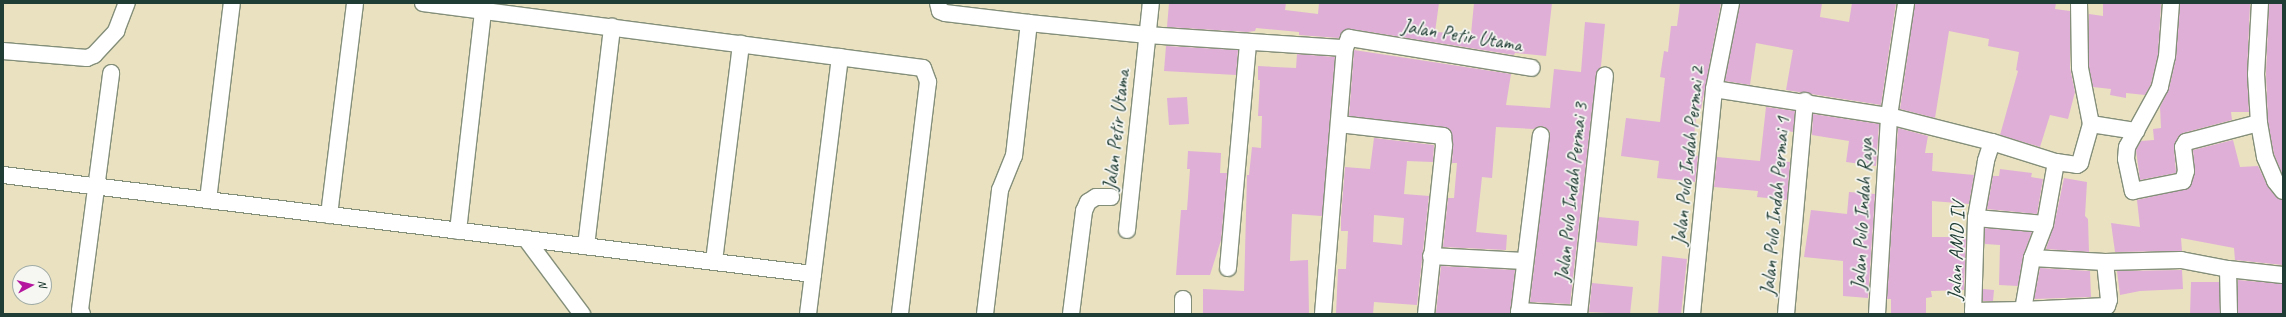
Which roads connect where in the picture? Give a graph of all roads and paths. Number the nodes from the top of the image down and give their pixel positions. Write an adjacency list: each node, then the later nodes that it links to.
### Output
1 (127, 3): 19 (street)
2 (232, 3): 38 (street)
3 (355, 3): 39 (street)
4 (423, 3): 12 (street)
5 (938, 3): 13 (street)
6 (1151, 3): 15 (street, Jalan Petir Utama)
7 (1731, 3): 24 (street, Jalan Pulo Indah Permai 2)
8 (1906, 3): 26 (street, Jalan Pulo Indah Raya)
9 (2079, 3): 29 (street)
10 (2171, 3): 30 (street)
11 (2260, 3): 27 (street)
12 (483, 11): 14 (street); 43 (street)
13 (1029, 23): 15 (street); 62 (street)
14 (612, 27): 17 (street); 45 (street)
15 (1147, 35): 16 (street); 42 (street, Jalan Petir Utama)
16 (1248, 42): 18 (street); 51 (street)
17 (742, 44): 20 (street); 48 (street)
18 (1345, 48): 21 (street, Jalan Petir Utama); 28 (street)
19 (3, 51)
20 (840, 56): 53 (street); 61 (street)
21 (1532, 68)
22 (111, 73): 35 (street)
23 (1605, 75): 67 (street, Jalan Pulo Indah Permai 3)
24 (1714, 89): 25 (street); 68 (street, Jalan Pulo Indah Permai 2)
25 (1805, 101): 26 (street); 69 (street, Jalan Pulo Indah Permai 1)
26 (1889, 116): 32 (street); 70 (street, Jalan Pulo Indah Raya)
27 (2258, 123): 30 (street); 36 (street)
28 (1339, 124): 46 (street); 64 (street)
29 (2091, 124): 30 (street); 33 (street)
30 (2136, 131)
31 (1541, 135): 49 (street)
32 (1992, 142): 33 (street); 40 (street, Jalan AMD IV)
33 (2056, 162): 41 (street)
34 (3, 175): 35 (street)
35 (96, 186): 38 (street); 58 (street)
36 (2283, 191)
37 (1111, 198): 63 (street)
38 (208, 200): 39 (street)
39 (329, 215): 43 (street)
40 (1976, 218): 41 (street); 56 (street, Jalan AMD IV)
41 (2045, 224): 47 (street)
42 (1127, 230)
43 (458, 231): 44 (street)
44 (526, 240): 45 (street); 59 (street)
45 (586, 246): 48 (street)
46 (1431, 256): 49 (street); 65 (street)
47 (2032, 258): 50 (street); 55 (street)
48 (714, 261): 53 (street)
49 (1524, 261): 57 (street)
50 (2105, 262): 52 (street); 55 (street, Jalan AMD IV)
51 (1228, 268)
52 (2228, 270): 54 (street); 71 (street)
53 (813, 274): 60 (street)
54 (2283, 275)
55 (2023, 310): 56 (street, Jalan AMD IV)
56 (1973, 312)
57 (1519, 313): 66 (street)
58 (82, 314)
59 (582, 314)
60 (808, 314)
61 (900, 314)
62 (985, 314)
63 (1071, 314)
64 (1323, 314)
65 (1426, 314)
66 (1574, 314)
67 (1579, 314)
68 (1692, 314)
69 (1786, 314)
70 (1877, 314)
71 (2229, 314)

